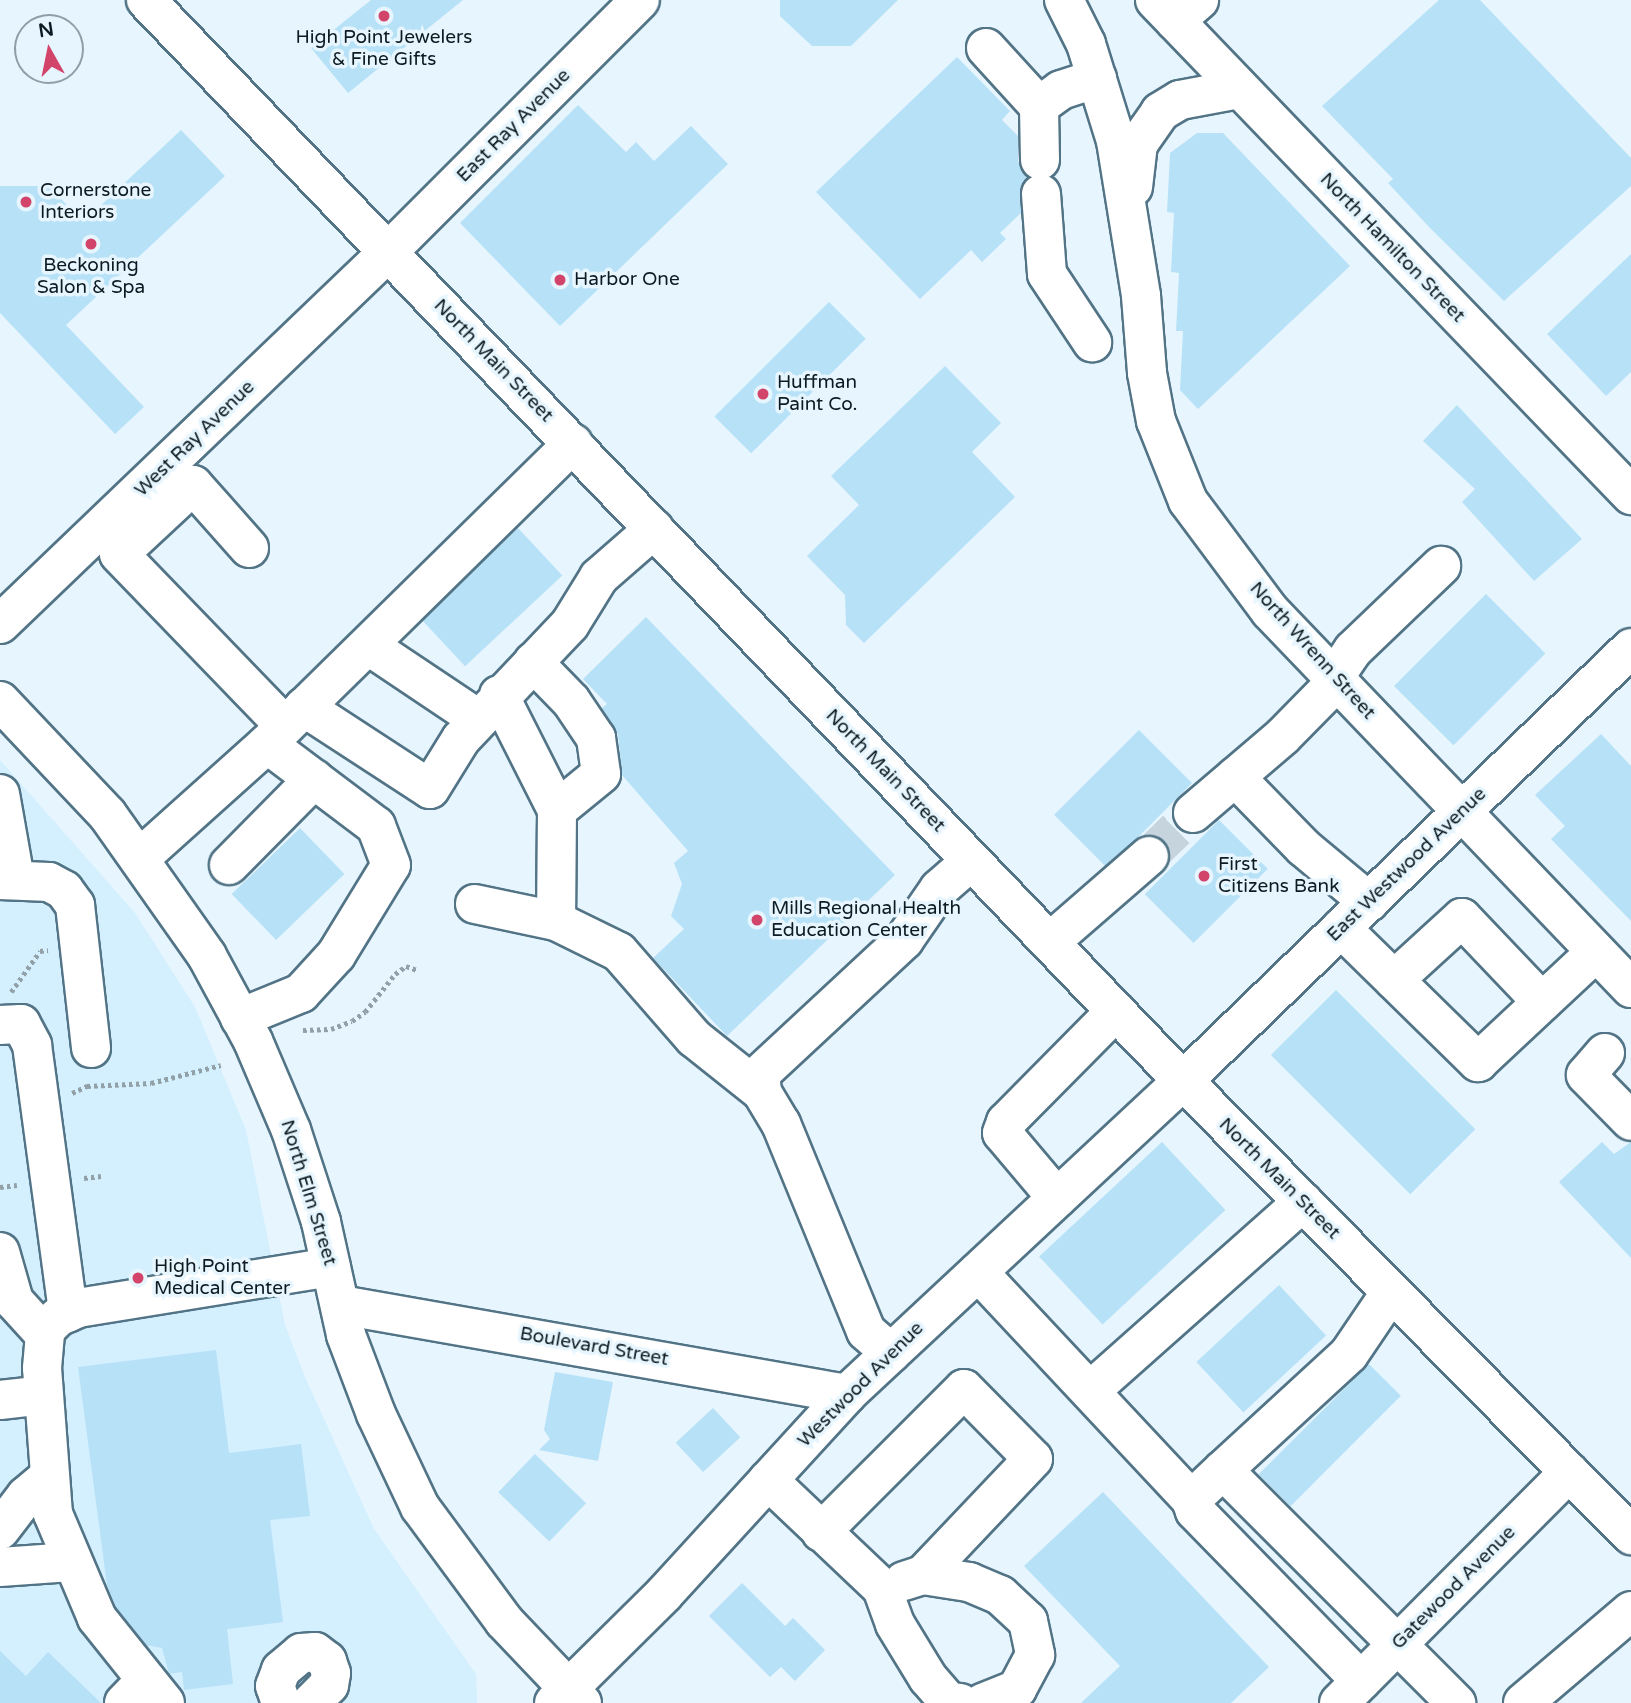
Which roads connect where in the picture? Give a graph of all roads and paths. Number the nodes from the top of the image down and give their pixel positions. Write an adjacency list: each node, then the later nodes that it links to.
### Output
1 (146, 0): 10 (street, North Main Street)
2 (640, 0): 10 (street, East Ray Avenue)
3 (1064, 0): 6 (street, North Wrenn Street)
4 (1176, 7): 7 (street, North Hamilton Street)
5 (986, 48): 8 (street)
6 (1097, 78): 8 (street); 9 (street, North Wrenn Street)
7 (1239, 89): 9 (street); 13 (street, North Hamilton Street)
8 (1039, 106): 11 (street)
9 (1128, 217): 22 (street, North Wrenn Street)
10 (388, 252): 12 (street, North Main Street); 15 (street, West Ray Avenue)
11 (1092, 342)
12 (573, 443): 14 (street, North Main Street); 19 (street)
13 (1631, 495)
14 (654, 529): 21 (street); 34 (street, North Main Street)
15 (109, 543): 16 (street); 18 (street, West Ray Avenue); 25 (street)
16 (249, 548)
17 (1441, 566): 22 (street)
18 (0, 624)
19 (369, 646): 24 (street); 25 (street)
20 (1631, 648): 31 (street, East Westwood Avenue)
21 (533, 662): 24 (street); 29 (street)
22 (1336, 680): 26 (street); 31 (street, North Wrenn Street)
23 (0, 701): 33 (street, North Elm Street)
24 (489, 707): 25 (street); 29 (street)
25 (285, 726): 27 (street); 33 (street)
26 (1235, 777): 30 (street); 37 (street)
27 (314, 779): 35 (street); 49 (street)
28 (0, 794): 36 (street)
29 (557, 810): 39 (street)
30 (1193, 813)
31 (1462, 813): 37 (street, East Westwood Avenue); 43 (street, North Wrenn Street)
32 (1149, 856): 41 (street)
33 (141, 857): 49 (street, North Elm Street)
34 (971, 861): 41 (street, North Main Street); 56 (street)
35 (229, 865)
36 (8, 879): 42 (street)
37 (1369, 902): 40 (street, East Westwood Avenue)
38 (475, 904): 39 (street)
39 (556, 921): 56 (street)
40 (1341, 928): 45 (street); 55 (street, East Westwood Avenue)
41 (1050, 942): 48 (street, North Main Street)
42 (80, 948): 50 (path); 52 (street)
43 (1596, 952): 46 (street, North Wrenn Street); 47 (street)
44 (417, 970): 51 (path)
45 (1394, 980): 47 (street); 47 (street)
46 (1631, 988)
47 (1542, 1002)
48 (1116, 1011): 55 (street, North Main Street); 59 (street)
49 (240, 1018): 62 (street, North Elm Street)
50 (2, 1024): 66 (street)
51 (297, 1031)
52 (91, 1048)
53 (1617, 1051): 58 (street)
54 (221, 1065): 57 (path)
55 (1182, 1081): 59 (street, Westwood Avenue); 60 (street, North Main Street)
56 (762, 1092): 67 (street)
57 (62, 1099)
58 (1631, 1121)
59 (1057, 1198): 63 (street, Westwood Avenue)
60 (1303, 1202): 64 (street, North Main Street); 68 (street)
61 (0, 1252): 66 (street)
62 (331, 1267): 65 (street, North Elm Street); 66 (street)
63 (978, 1272): 67 (street, Westwood Avenue); 68 (street)
64 (1391, 1292): 72 (street); 73 (street, North Main Street)
65 (341, 1305): 69 (street, Boulevard Street); 90 (street, North Elm Street)
66 (56, 1323): 70 (street)
67 (891, 1353): 69 (street, Westwood Avenue)
68 (1090, 1391): 76 (street)
69 (847, 1394): 75 (street, Westwood Avenue)
70 (44, 1395): 71 (street); 74 (street)
71 (0, 1399)
72 (1223, 1469): 76 (street); 86 (street)
73 (1569, 1472): 79 (street, North Main Street); 86 (street, Gatewood Avenue)
74 (50, 1476): 77 (street); 80 (street)
75 (768, 1480): 78 (street); 90 (street, Westwood Avenue)
76 (1191, 1500): 88 (street)
77 (0, 1530)
78 (821, 1532): 82 (street); 84 (street)
79 (1631, 1535)
80 (71, 1562): 81 (street); 89 (street)
81 (0, 1567)
82 (923, 1574): 84 (street); 94 (street)
83 (1631, 1583): 87 (street)
84 (882, 1588): 93 (street)
85 (1631, 1611): 87 (street)
86 (1398, 1643): 88 (street, Gatewood Avenue); 95 (street)
87 (1556, 1670): 96 (street)
88 (1350, 1692)
89 (145, 1695)
90 (568, 1698)
91 (281, 1703): 92 (street)
92 (311, 1703)
93 (960, 1703)
94 (983, 1703)
95 (1456, 1703)
96 (1523, 1703)

